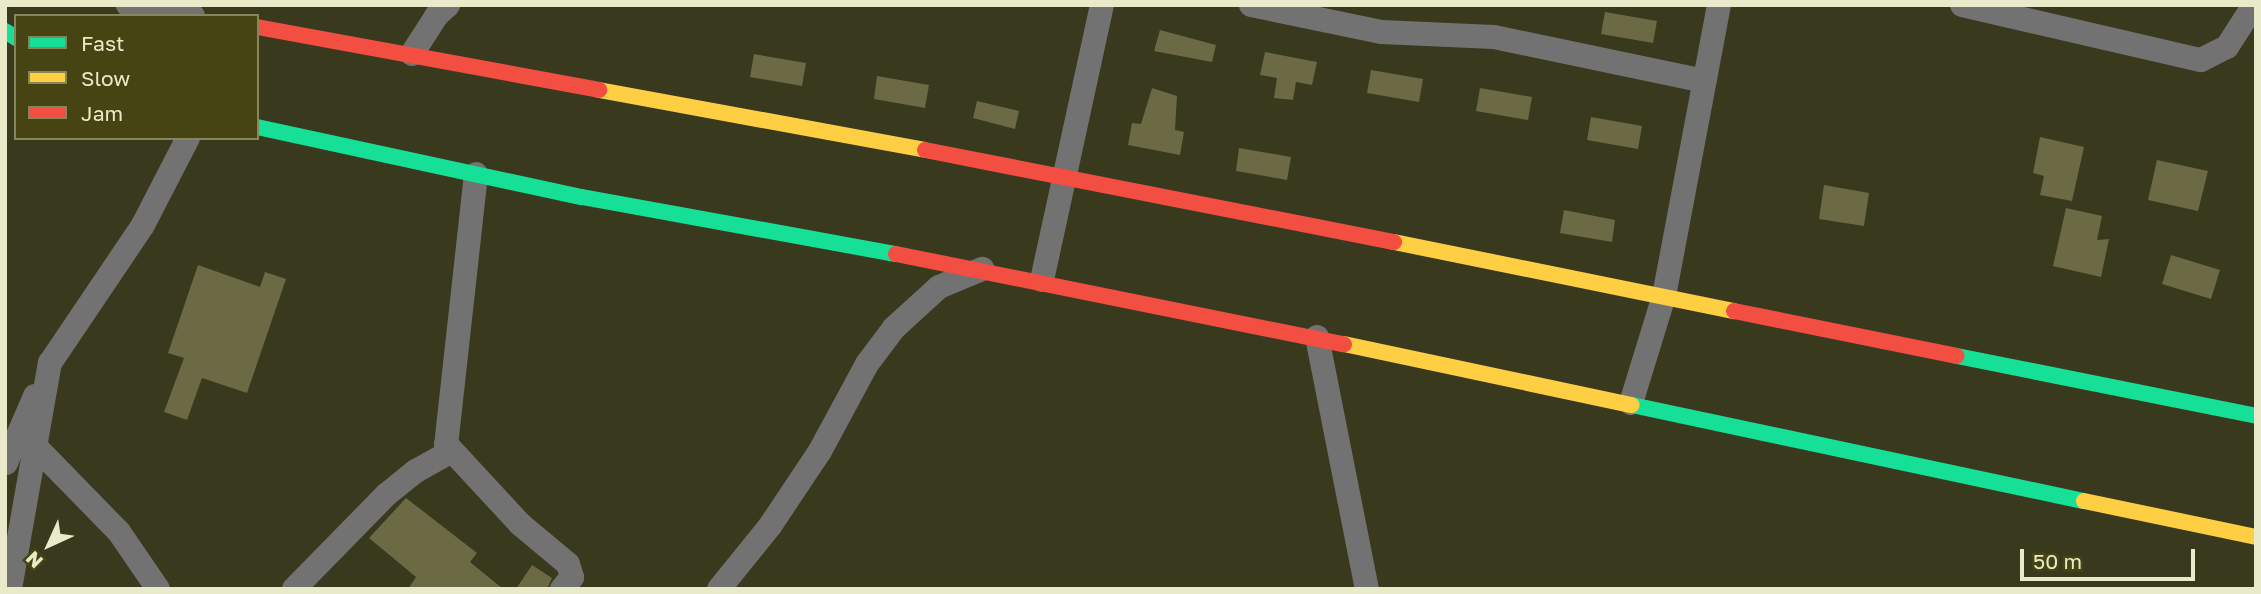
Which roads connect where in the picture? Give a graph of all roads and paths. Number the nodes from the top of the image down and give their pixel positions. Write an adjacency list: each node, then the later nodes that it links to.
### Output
1 (128, 5): 8 (street)
2 (449, 5): 10 (street)
3 (1102, 5): 15 (street)
4 (1251, 5): 11 (street)
5 (1720, 5): 11 (street)
6 (1962, 5): 7 (street)
7 (2254, 5)
8 (181, 14)
9 (259, 27): 10 (street)
10 (412, 54): 15 (street)
11 (1704, 81): 18 (street)
12 (259, 127): 14 (street)
13 (187, 140): 20 (street)
14 (476, 174): 16 (street); 23 (street)
15 (1067, 176): 17 (street); 18 (street)
16 (982, 269): 17 (street); 31 (street)
17 (1042, 279): 19 (street)
18 (1664, 296): 21 (street); 22 (street)
19 (1317, 337): 21 (street); 32 (street)
20 (44, 385): 24 (street); 25 (street)
21 (1631, 403): 26 (street)
22 (2256, 416)
23 (450, 452): 29 (street); 30 (street)
24 (34, 457): 25 (street); 27 (street); 28 (street)
25 (6, 464)
26 (2256, 537)
27 (10, 589)
28 (158, 589)
29 (294, 589)
30 (562, 589)
31 (719, 589)
32 (1367, 589)

